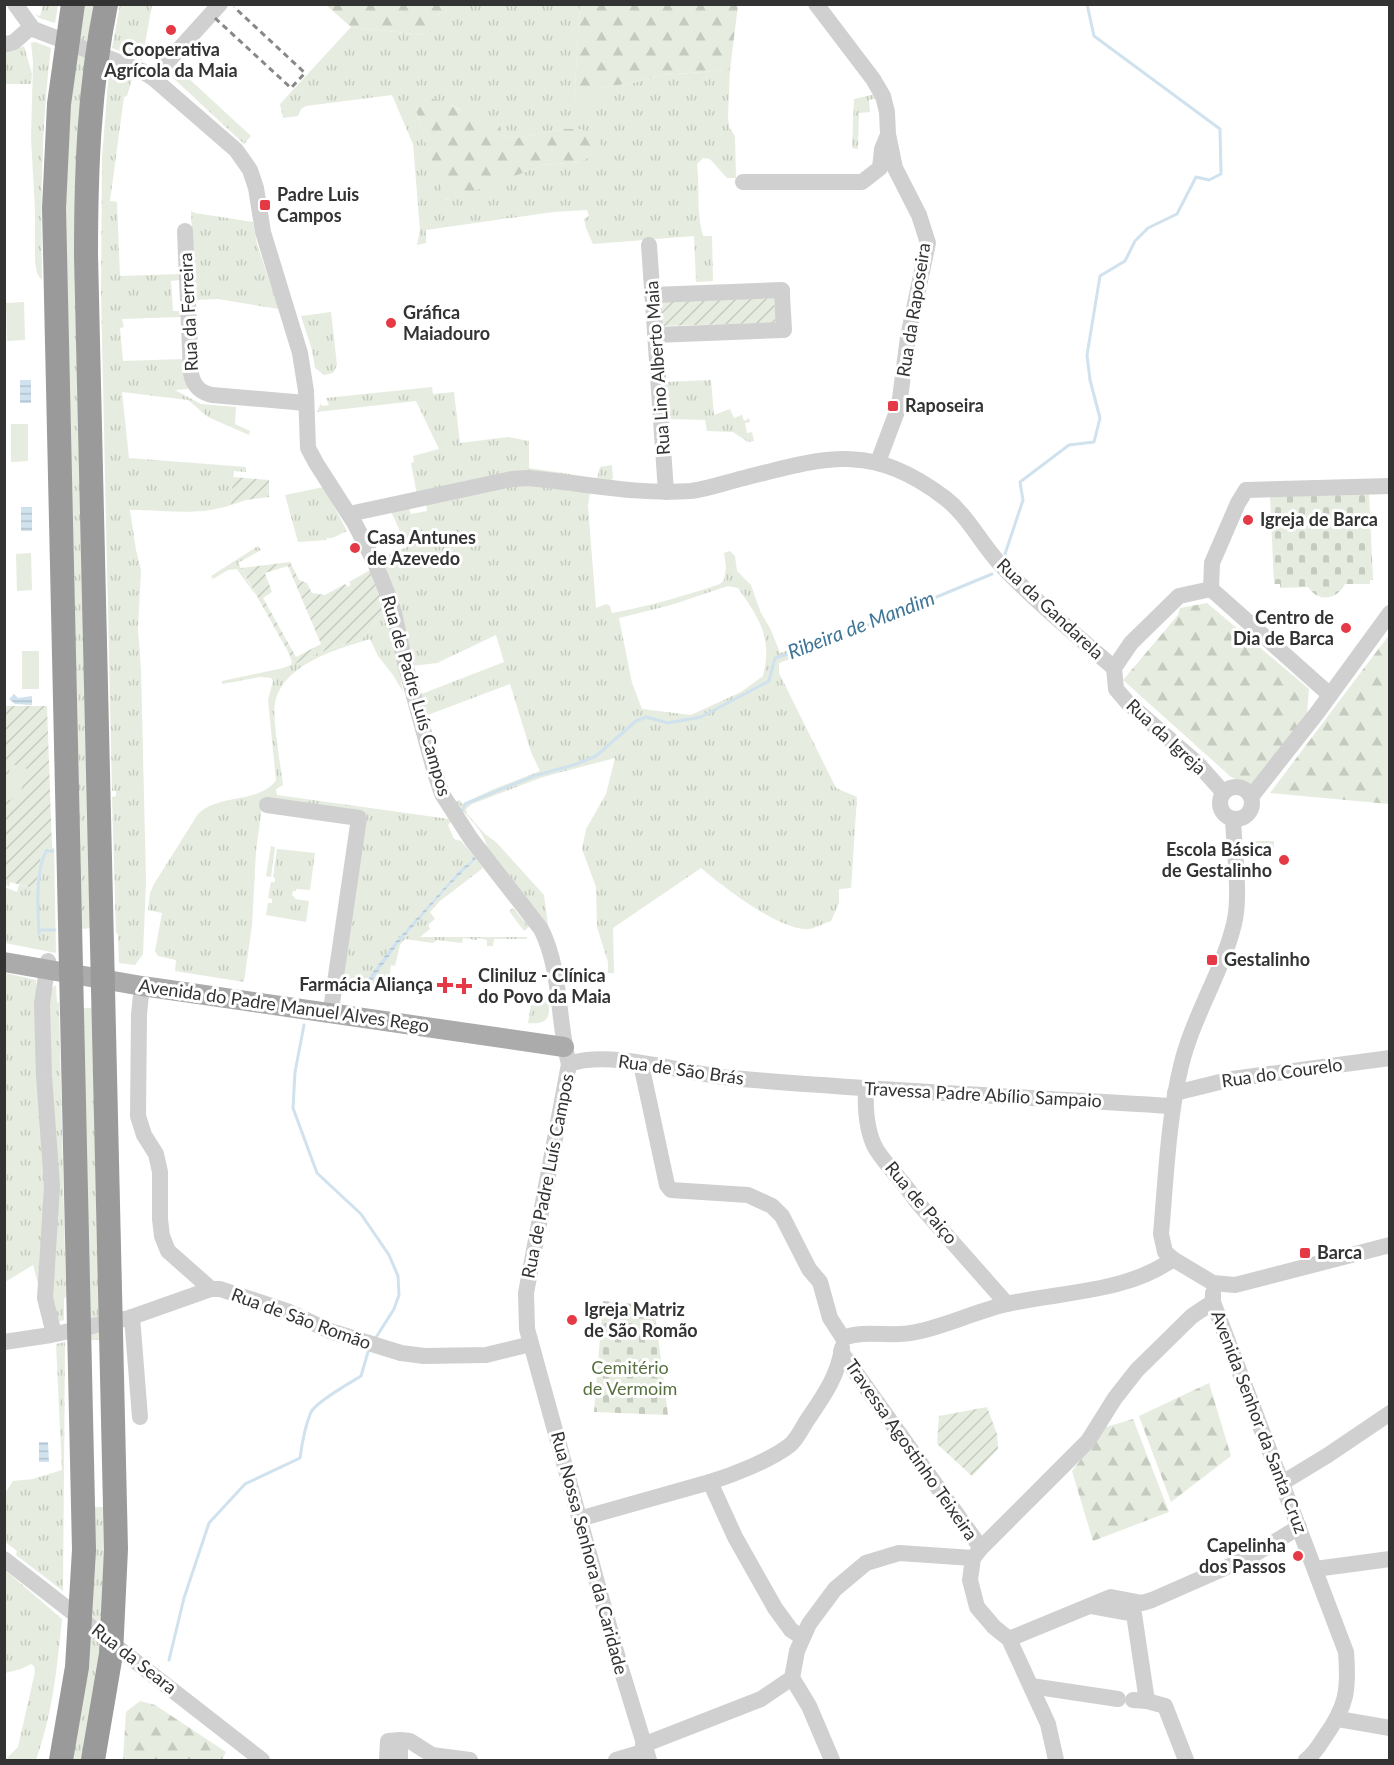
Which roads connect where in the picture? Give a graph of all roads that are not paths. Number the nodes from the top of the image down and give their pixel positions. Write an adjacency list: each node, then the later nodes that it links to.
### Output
1 (15, 4): 6 (street)
2 (73, 4): 61 (highway)
3 (105, 4): 64 (highway)
4 (220, 4): 8 (street)
5 (816, 4): 9 (street, Rua da Raposeira)
6 (34, 29): 7 (street); 8 (street, Rua de Padre Luís Campos)
7 (4, 45)
8 (153, 78): 15 (street, Rua de Padre Luís Campos)
9 (888, 134): 10 (street); 16 (street, Rua da Raposeira)
10 (743, 182)
11 (185, 231): 15 (street, Rua da Ferreira)
12 (649, 245): 13 (street, Rua Lino Alberto Maia)
13 (652, 295): 14 (street, Rua Lino Alberto Maia); 14 (street)
14 (655, 335): 18 (street, Rua Lino Alberto Maia)
15 (306, 403): 19 (street, Rua de Padre Luís Campos)
16 (878, 462): 18 (street, Rua da Gandarela); 22 (street, Rua da Gandarela)
17 (1389, 486): 20 (street)
18 (666, 492): 19 (street, Rua da Gandarela)
19 (349, 514): 33 (street, Rua de Padre Luís Campos)
20 (1211, 589): 22 (street); 23 (street)
21 (1389, 613): 23 (street)
22 (1114, 668): 24 (street, Rua da Igreja)
23 (1330, 695): 25 (street)
24 (1223, 792): 25 (street); 27 (street)
25 (1251, 797): 27 (street)
26 (267, 805): 32 (street)
27 (1233, 819): 38 (street)
28 (4, 951): 30 (main road, Avenida do Padre Manuel Alves Rego)
29 (4, 962): 30 (main road, Avenida do Padre Manuel Alves Rego)
30 (47, 966): 31 (main road, Avenida do Padre Manuel Alves Rego); 46 (street)
31 (133, 981): 32 (main road, Avenida do Padre Manuel Alves Rego); 33 (main road, Avenida do Padre Manuel Alves Rego); 42 (street)
32 (332, 1003): 33 (main road, Avenida do Padre Manuel Alves Rego)
33 (566, 1049): 35 (street, Rua de São Brás); 48 (street, Rua de Padre Luís Campos)
34 (1389, 1058): 38 (street, Rua do Courelo)
35 (641, 1064): 36 (street, Rua de São Brás); 49 (street, Travessa Agostinho Teixeira)
36 (793, 1083): 37 (street, Travessa Padre Abílio Sampaio)
37 (866, 1088): 38 (street, Travessa Padre Abílio Sampaio); 44 (street, Rua de Paiço)
38 (1174, 1100): 40 (street)
39 (1389, 1245): 41 (street)
40 (1173, 1259): 41 (street); 44 (street)
41 (1213, 1283): 43 (street, Avenida Senhor da Santa Cruz)
42 (211, 1289): 45 (street, Rua de São Romão); 48 (street, Rua de São Romão)
43 (1214, 1302): 53 (street, Avenida Senhor da Santa Cruz); 56 (street)
44 (1007, 1304): 49 (street)
45 (131, 1317): 46 (street, Rua de São Romão); 51 (street)
46 (58, 1333): 47 (street, Rua de São Romão)
47 (4, 1342)
48 (531, 1344): 54 (street, Rua Nossa Senhora da Caridade)
49 (842, 1345): 52 (street); 56 (street, Travessa Agostinho Teixeira)
50 (1389, 1413): 53 (street)
51 (140, 1417)
52 (710, 1482): 54 (street); 62 (street)
53 (1282, 1483): 55 (street, Avenida Senhor da Santa Cruz)
54 (579, 1519): 72 (street, Rua Nossa Senhora da Caridade)
55 (1299, 1527): 59 (street, Avenida Senhor da Santa Cruz); 60 (street)
56 (977, 1553): 62 (street); 63 (street)
57 (4, 1559): 71 (street, Rua da Seara)
58 (1389, 1559): 59 (street)
59 (1315, 1569): 68 (street, Avenida Senhor da Santa Cruz)
60 (1088, 1605): 63 (street); 67 (street)
61 (80, 1636): 75 (highway); 76 (highway)
62 (802, 1637): 65 (street)
63 (1009, 1640): 66 (street)
64 (111, 1654): 77 (highway); 78 (highway)
65 (792, 1678): 72 (street); 84 (street)
66 (1031, 1686): 67 (street); 85 (street)
67 (1132, 1700): 86 (street)
68 (1338, 1719): 69 (street); 74 (street, Avenida Senhor da Santa Cruz)
69 (1389, 1728)
70 (400, 1740): 80 (street); 81 (street); 82 (street)
71 (239, 1752): 79 (street, Rua da Seara)
72 (646, 1752): 73 (street)
73 (623, 1760): 83 (street)
74 (1309, 1760)
75 (44, 1761)
76 (61, 1761)
77 (93, 1761)
78 (108, 1761)
79 (262, 1761)
80 (387, 1761)
81 (400, 1761)
82 (470, 1761)
83 (616, 1761)
84 (832, 1761)
85 (1056, 1761)
86 (1186, 1761)

